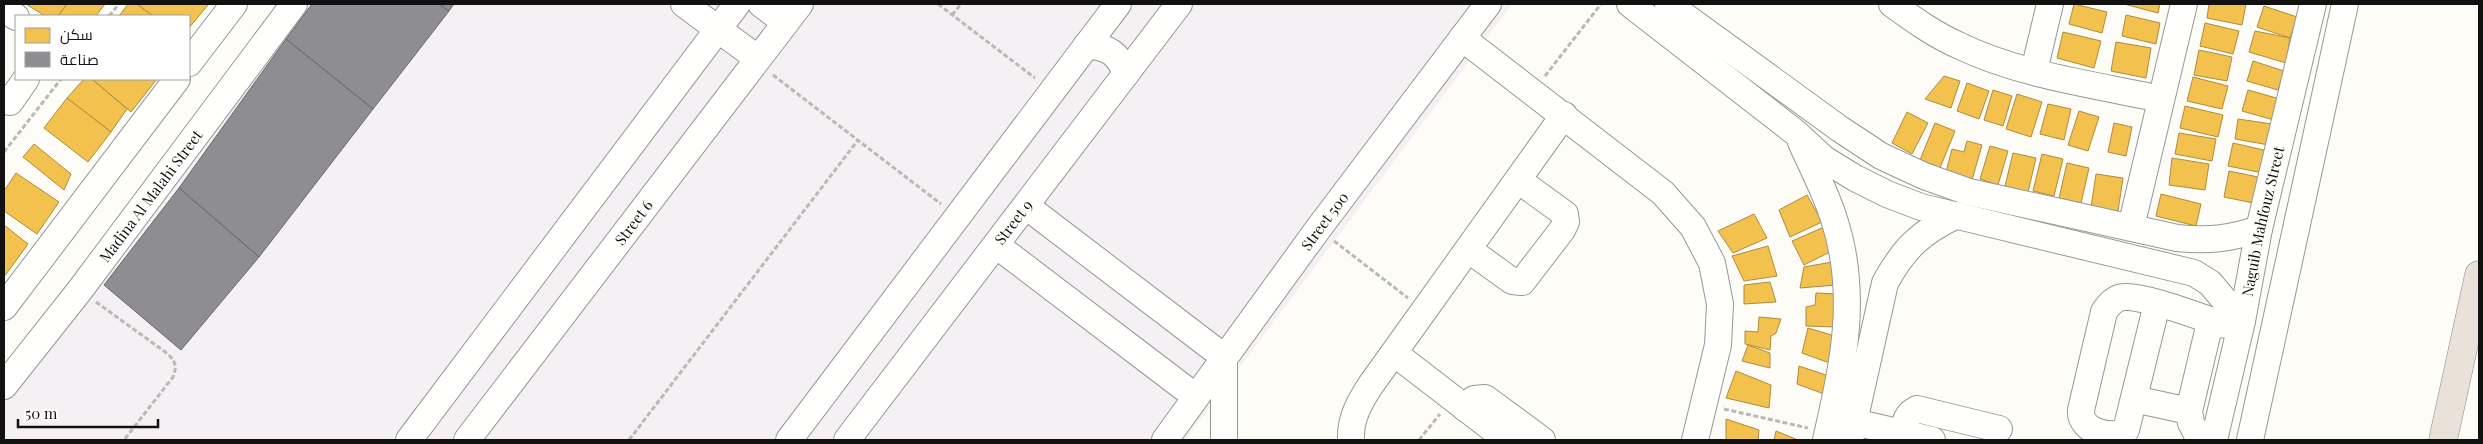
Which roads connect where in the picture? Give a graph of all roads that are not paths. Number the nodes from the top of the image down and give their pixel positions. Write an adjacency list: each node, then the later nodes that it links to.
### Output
1 (234, 4): 23 (street)
2 (294, 4): 47 (street, Madina Al Malahi Street)
3 (684, 4): 19 (street)
4 (738, 4): 19 (street)
5 (761, 4): 17 (street)
6 (1118, 4): 21 (street)
7 (1178, 4): 25 (street, Street 9)
8 (1488, 4): 20 (street, Street 500)
9 (1630, 4): 31 (street)
10 (1668, 4): 35 (street)
11 (1892, 4): 24 (street)
12 (2050, 4): 24 (street)
13 (2184, 4): 28 (street)
14 (2313, 4): 36 (street, Naguib Mahfouz Street)
15 (2345, 4): 68 (street)
16 (4, 9): 18 (street)
17 (792, 13): 22 (street, Street 6)
18 (15, 16)
19 (718, 29): 22 (street); 55 (street)
20 (1462, 38): 30 (street); 46 (street, Street 500)
21 (1086, 46): 25 (street); 57 (street)
22 (756, 60): 56 (street, Street 6)
23 (190, 62)
24 (2034, 71): 28 (street)
25 (1126, 74): 33 (street, Street 9)
26 (25, 80): 29 (street)
27 (176, 80): 41 (street)
28 (2161, 100): 35 (street)
29 (10, 102)
30 (1564, 116): 32 (street); 64 (street)
31 (1796, 133): 34 (street); 43 (street)
32 (1518, 180): 38 (street); 38 (street)
33 (1026, 206): 37 (street, Street 9); 46 (street)
34 (1957, 215): 42 (street); 44 (street)
35 (2131, 228): 36 (street)
36 (2259, 229): 42 (street, Naguib Mahfouz Street)
37 (996, 245): 48 (street); 58 (street, Street 9)
38 (1468, 250): 45 (street)
39 (2479, 275): 69 (highway)
40 (2157, 304): 42 (street); 49 (street); 49 (street)
41 (4, 307)
42 (2234, 323): 51 (street); 67 (street, Naguib Mahfouz Street)
43 (1846, 340): 44 (street); 53 (street)
44 (1871, 346): 53 (street)
45 (1394, 353): 50 (street); 61 (street)
46 (1224, 357): 48 (street, Street 500); 60 (street)
47 (4, 386)
48 (1196, 397): 59 (street, Street 500)
49 (2134, 399): 51 (street)
50 (1459, 403): 62 (street); 63 (street)
51 (2189, 411): 66 (street)
52 (1999, 429): 54 (street)
53 (1840, 434): 54 (street)
54 (1903, 434): 65 (street)
55 (409, 440)
56 (467, 440)
57 (789, 440)
58 (847, 440)
59 (1165, 440)
60 (1224, 440)
61 (1351, 440)
62 (1507, 440)
63 (1542, 440)
64 (1694, 440)
65 (1932, 440)
66 (2200, 440)
67 (2214, 440)
68 (2250, 440)
69 (2443, 440)

